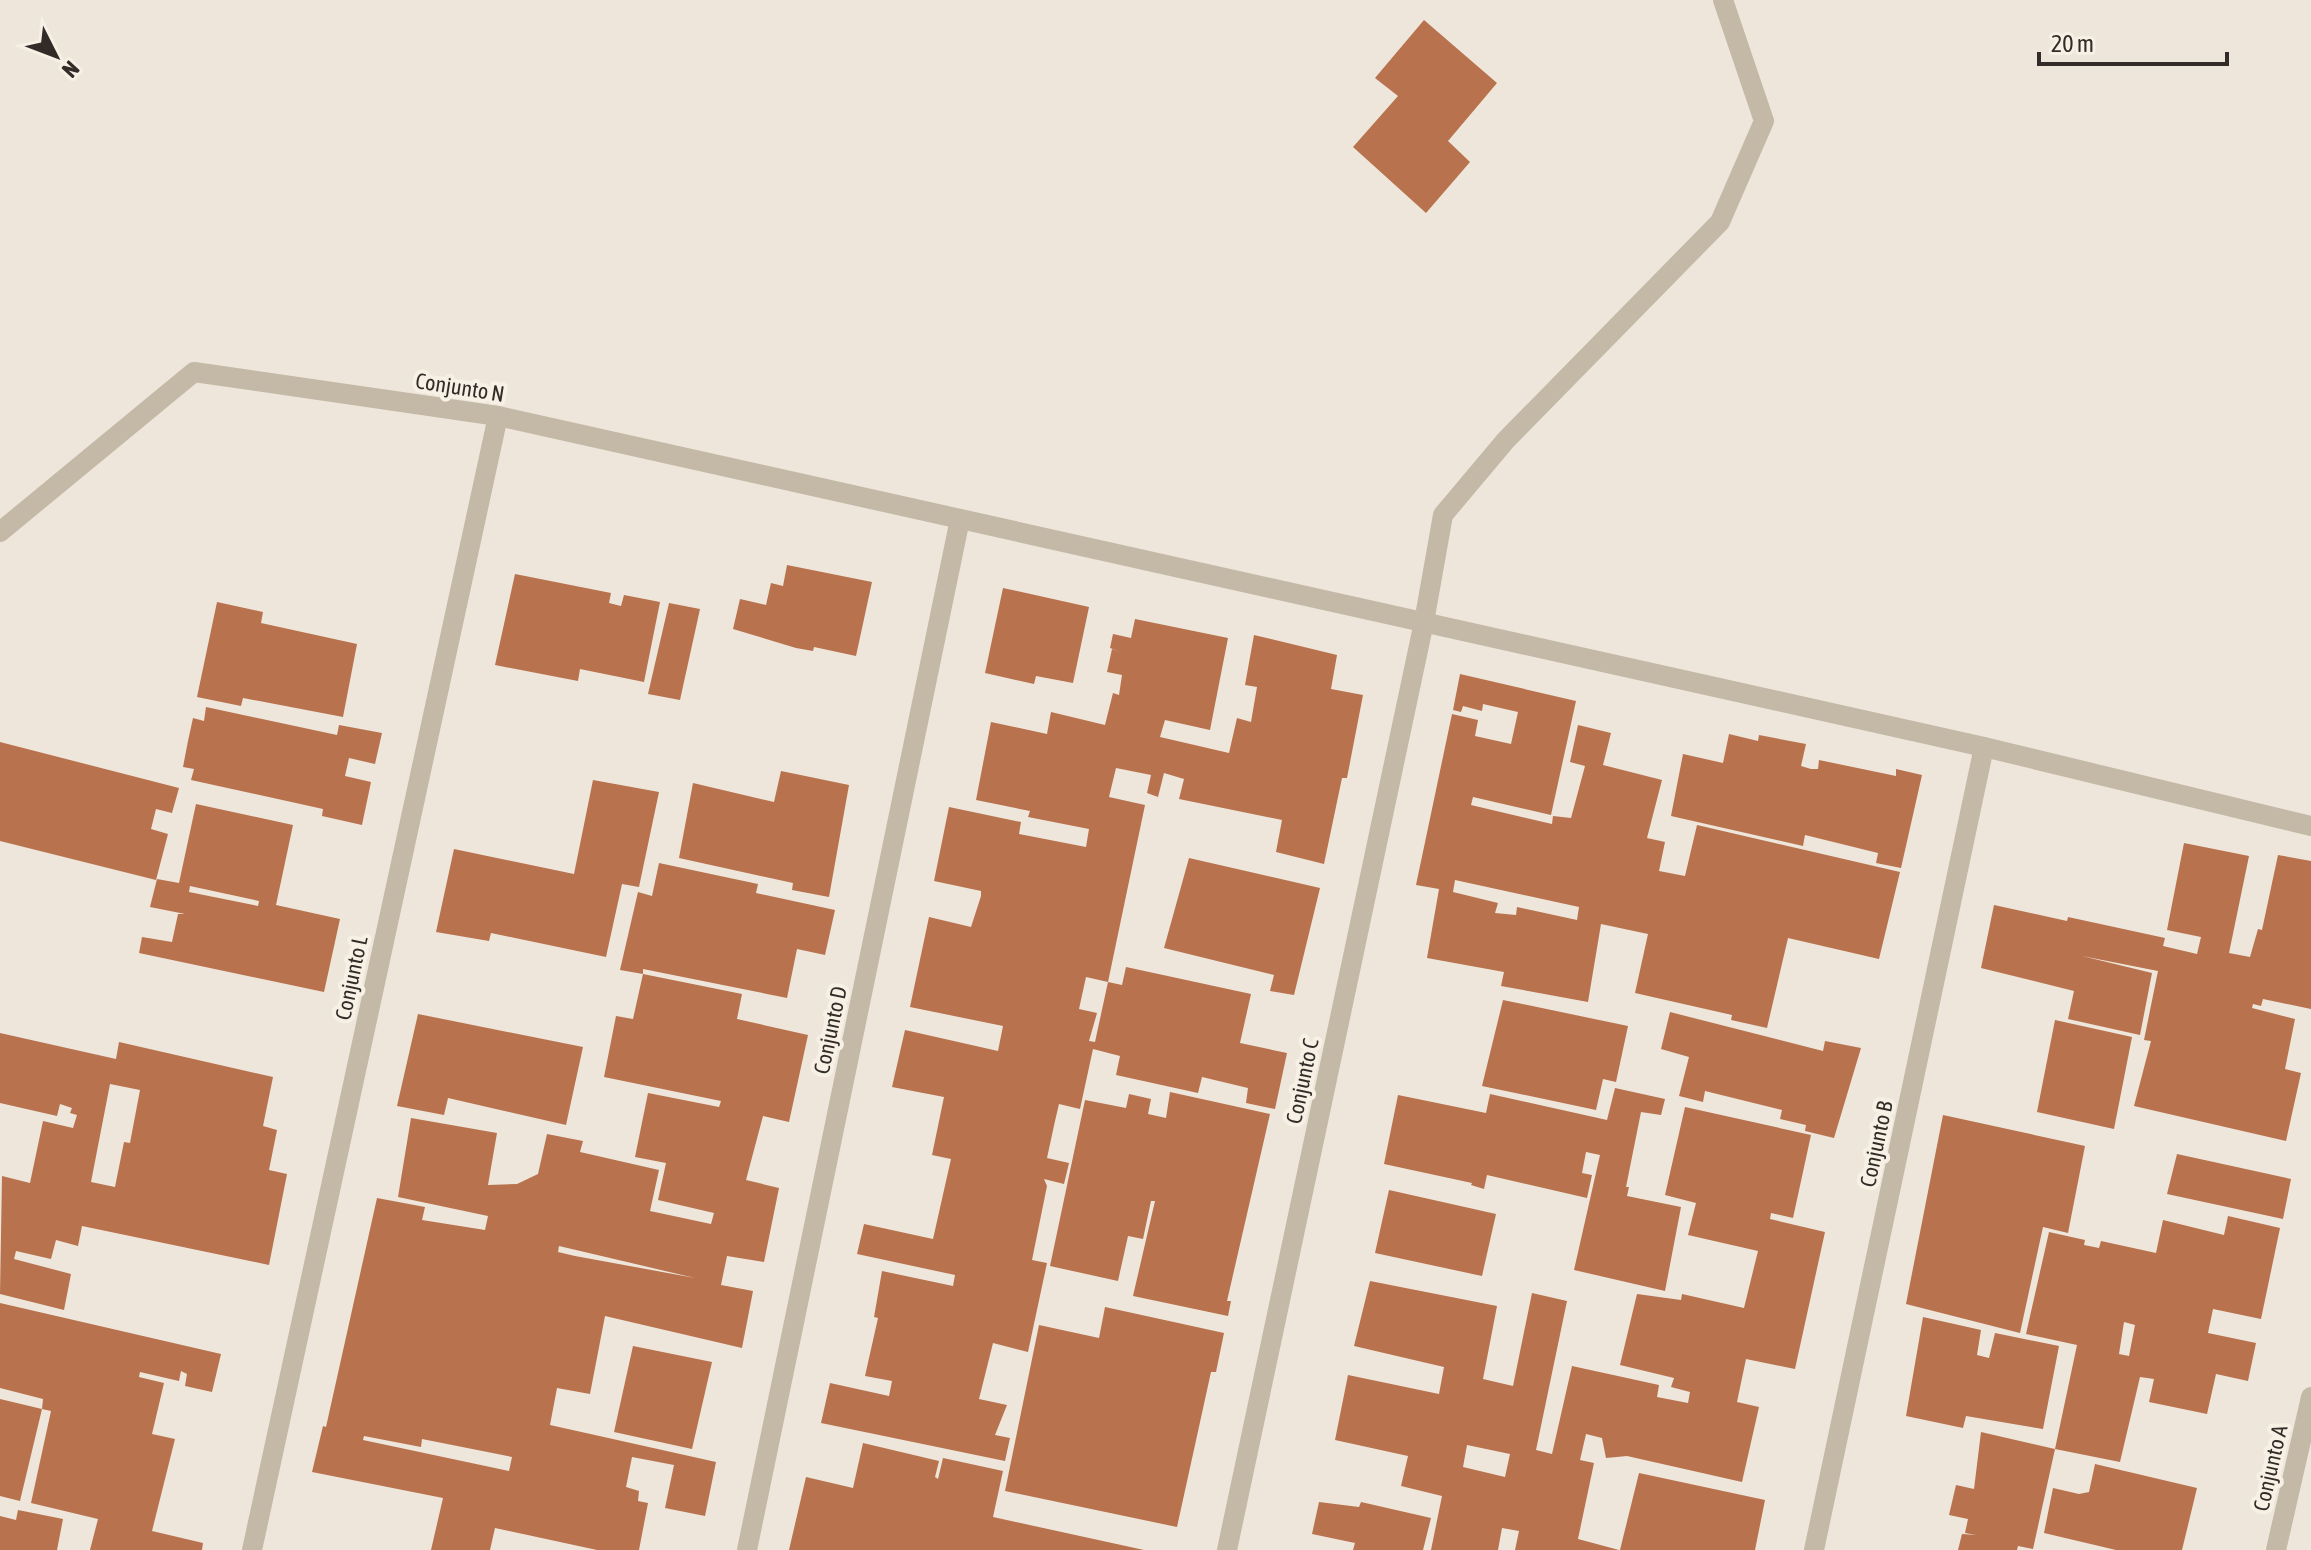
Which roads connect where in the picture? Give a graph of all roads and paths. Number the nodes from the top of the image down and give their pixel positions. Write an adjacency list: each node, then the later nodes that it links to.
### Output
1 (1723, 0): 5 (street, Conjunto C)
2 (498, 416): 3 (street, Conjunto N); 4 (street, Conjunto N); 9 (street, Conjunto L)
3 (960, 519): 5 (street, Conjunto N); 10 (street, Conjunto D)
4 (0, 532)
5 (1424, 622): 6 (street, Conjunto N); 11 (street, Conjunto C)
6 (1984, 747): 7 (street, Conjunto N); 12 (street, Conjunto B)
7 (2311, 826)
8 (2311, 1397): 13 (street, Conjunto A)
9 (252, 1550)
10 (747, 1550)
11 (1227, 1550)
12 (1814, 1550)
13 (2276, 1550)

